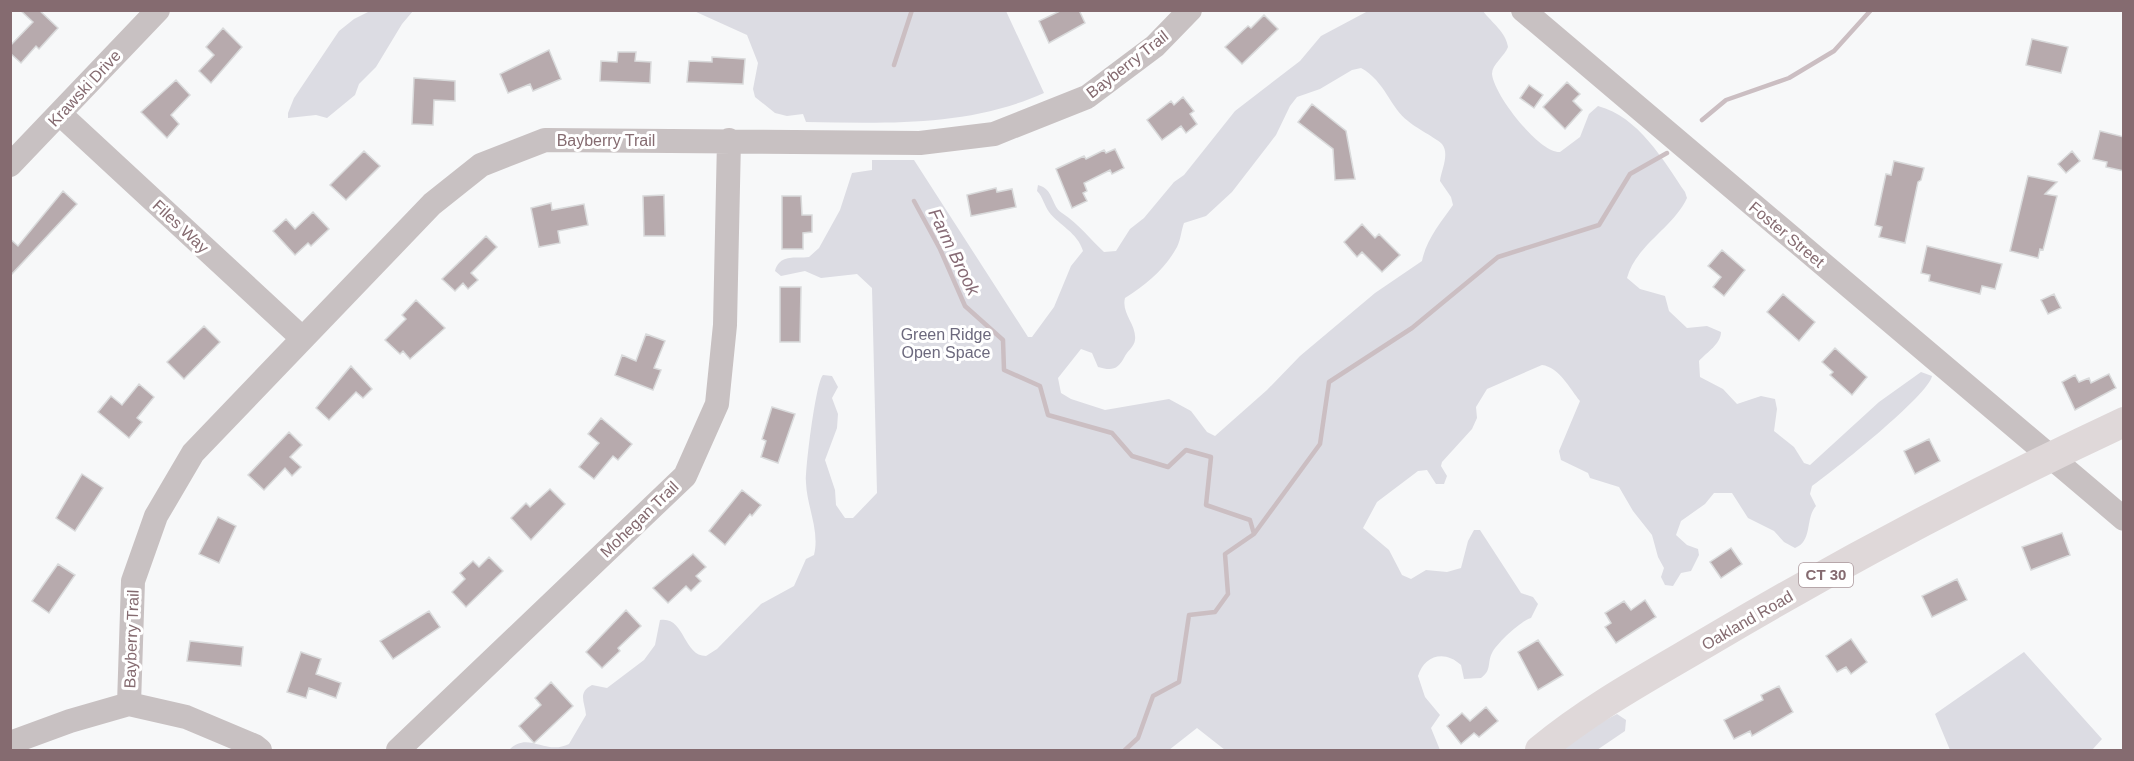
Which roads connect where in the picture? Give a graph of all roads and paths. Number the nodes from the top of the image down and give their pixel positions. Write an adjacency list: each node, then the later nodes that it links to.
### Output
1 (158, 10): 4 (street, Krawski Drive)
2 (1190, 10): 5 (street, Bayberry Trail)
3 (1523, 10): 9 (street, Foster Street)
4 (60, 114): 6 (street, Krawski Drive); 7 (street, Files Way)
5 (729, 140): 7 (street, Bayberry Trail); 14 (street, Mohegan Trail)
6 (10, 165)
7 (302, 338): 11 (street, Bayberry Trail)
8 (2124, 422): 9 (main road, Oakland Road / CT 30)
9 (2050, 456): 10 (street, Foster Street); 15 (main road, Oakland Road / CT 30)
10 (2124, 519)
11 (129, 704): 12 (street); 13 (street)
12 (10, 743)
13 (260, 750)
14 (398, 750)
15 (1540, 750)

